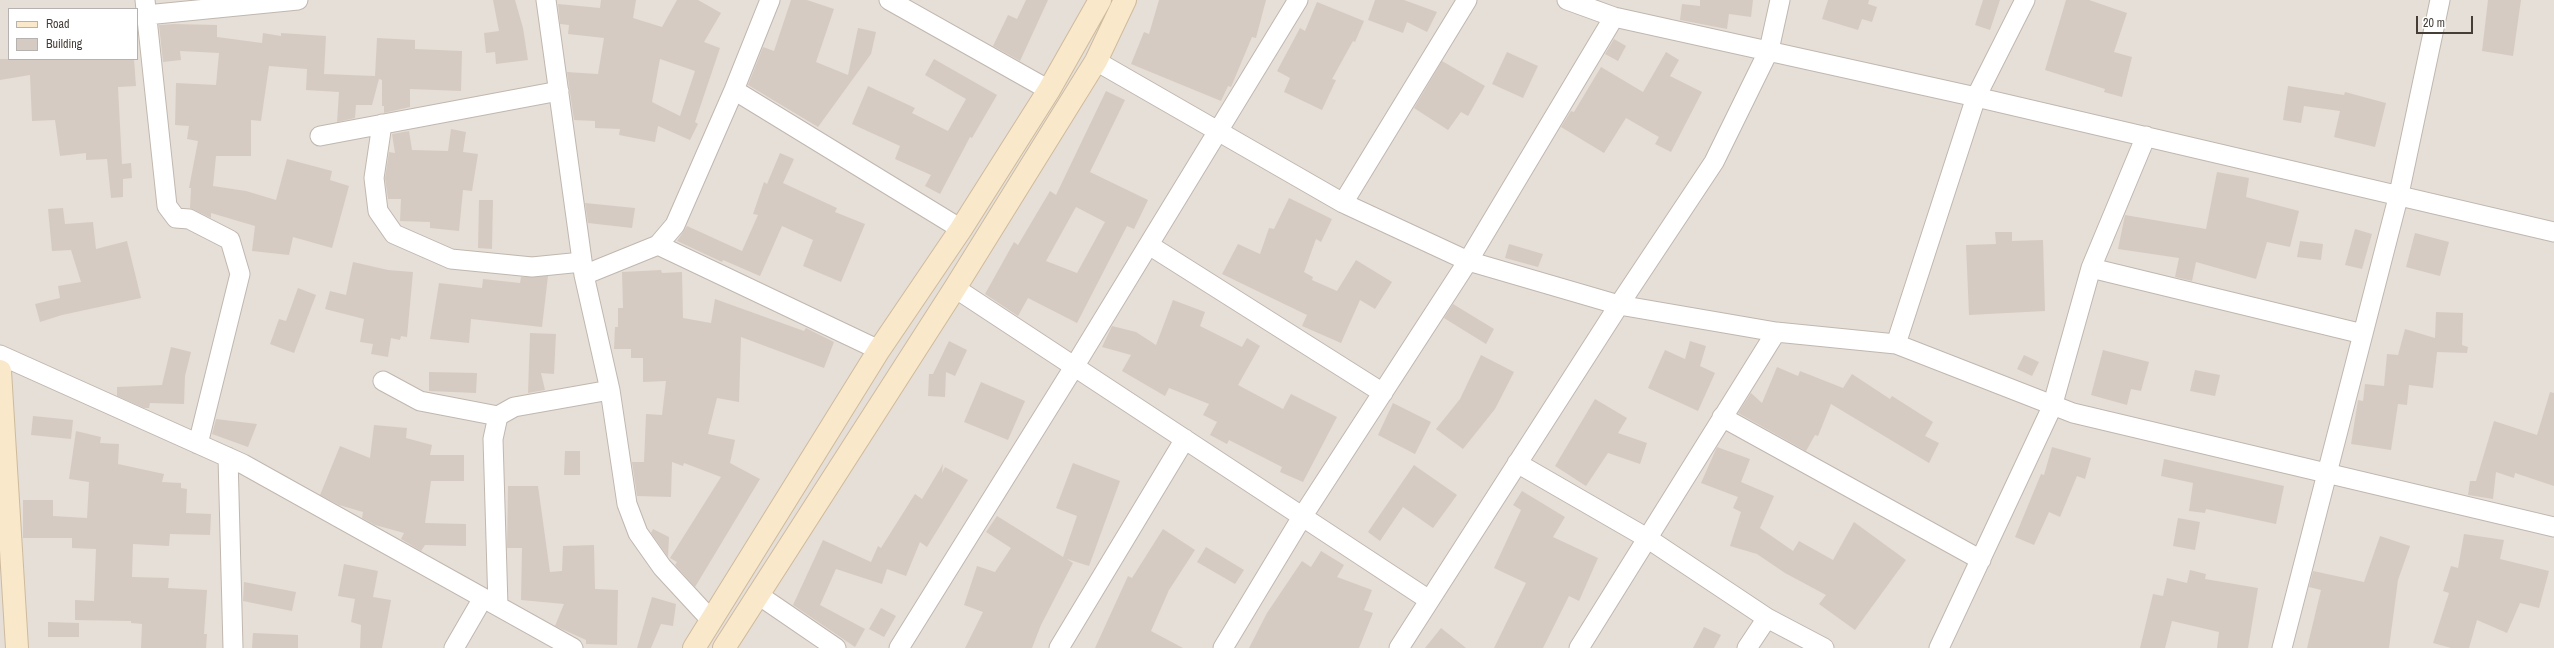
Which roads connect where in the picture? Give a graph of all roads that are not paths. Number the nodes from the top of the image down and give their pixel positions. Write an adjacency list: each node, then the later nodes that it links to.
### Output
1 (298, 0): 13 (street)
2 (546, 0): 19 (street)
3 (770, 0): 17 (street)
4 (889, 0): 18 (street)
5 (1100, 0): 18 (main road)
6 (1125, 0): 16 (main road)
7 (1298, 0): 22 (street)
8 (1467, 0): 26 (street)
9 (1566, 0): 14 (street)
10 (1780, 0): 15 (street)
11 (2025, 0): 20 (street)
12 (2440, 0): 25 (street)
13 (145, 8): 50 (street)
14 (1614, 17): 15 (street); 31 (street)
15 (1769, 50): 20 (street); 35 (street)
16 (1096, 61): 22 (street); 34 (main road)
17 (734, 90): 27 (street); 29 (street)
18 (1049, 90): 27 (main road)
19 (559, 92): 21 (street); 32 (street)
20 (1976, 97): 24 (street); 38 (street)
21 (382, 124): 23 (street); 32 (street)
22 (1218, 132): 26 (street); 30 (street)
23 (320, 136)
24 (2146, 136): 25 (street); 33 (street)
25 (2399, 194): 28 (street); 37 (street)
26 (1343, 203): 31 (street)
27 (961, 229): 39 (main road)
28 (2554, 232)
29 (658, 245): 32 (street); 39 (street)
30 (1149, 245): 41 (street); 45 (street)
31 (1468, 261): 35 (street); 45 (street)
32 (583, 268): 44 (street)
33 (2091, 268): 37 (street); 46 (street)
34 (954, 288): 41 (street); 58 (main road)
35 (1619, 304): 36 (street); 52 (street)
36 (1776, 332): 38 (street); 48 (street)
37 (2363, 334): 53 (street)
38 (1896, 344): 46 (street)
39 (879, 350): 62 (main road)
40 (0, 355): 50 (street)
41 (1074, 367): 49 (street); 70 (street)
42 (0, 371): 63 (main road)
43 (383, 381): 47 (street)
44 (610, 390): 47 (street); 62 (street)
45 (1383, 393): 54 (street)
46 (2052, 407): 53 (street); 57 (street)
47 (498, 416): 60 (street)
48 (1722, 417): 56 (street); 57 (street)
49 (1185, 439): 54 (street); 71 (street)
50 (198, 444): 51 (street)
51 (228, 457): 60 (street); 64 (street)
52 (1517, 463): 56 (street); 59 (street)
53 (2328, 474): 55 (street); 78 (street)
54 (1302, 517): 59 (street); 72 (street)
55 (2554, 527)
56 (1647, 538): 61 (street); 74 (street)
57 (1981, 560): 77 (street)
58 (757, 594): 68 (main road); 69 (street)
59 (1429, 600): 73 (street)
60 (490, 602): 65 (street); 66 (street)
61 (1767, 618): 75 (street); 76 (street)
62 (711, 620): 67 (main road)
63 (17, 648)
64 (234, 648)
65 (454, 648)
66 (574, 648)
67 (694, 648)
68 (724, 648)
69 (836, 648)
70 (899, 648)
71 (1059, 648)
72 (1223, 648)
73 (1399, 648)
74 (1579, 648)
75 (1747, 648)
76 (1824, 648)
77 (1940, 648)
78 (2282, 648)

